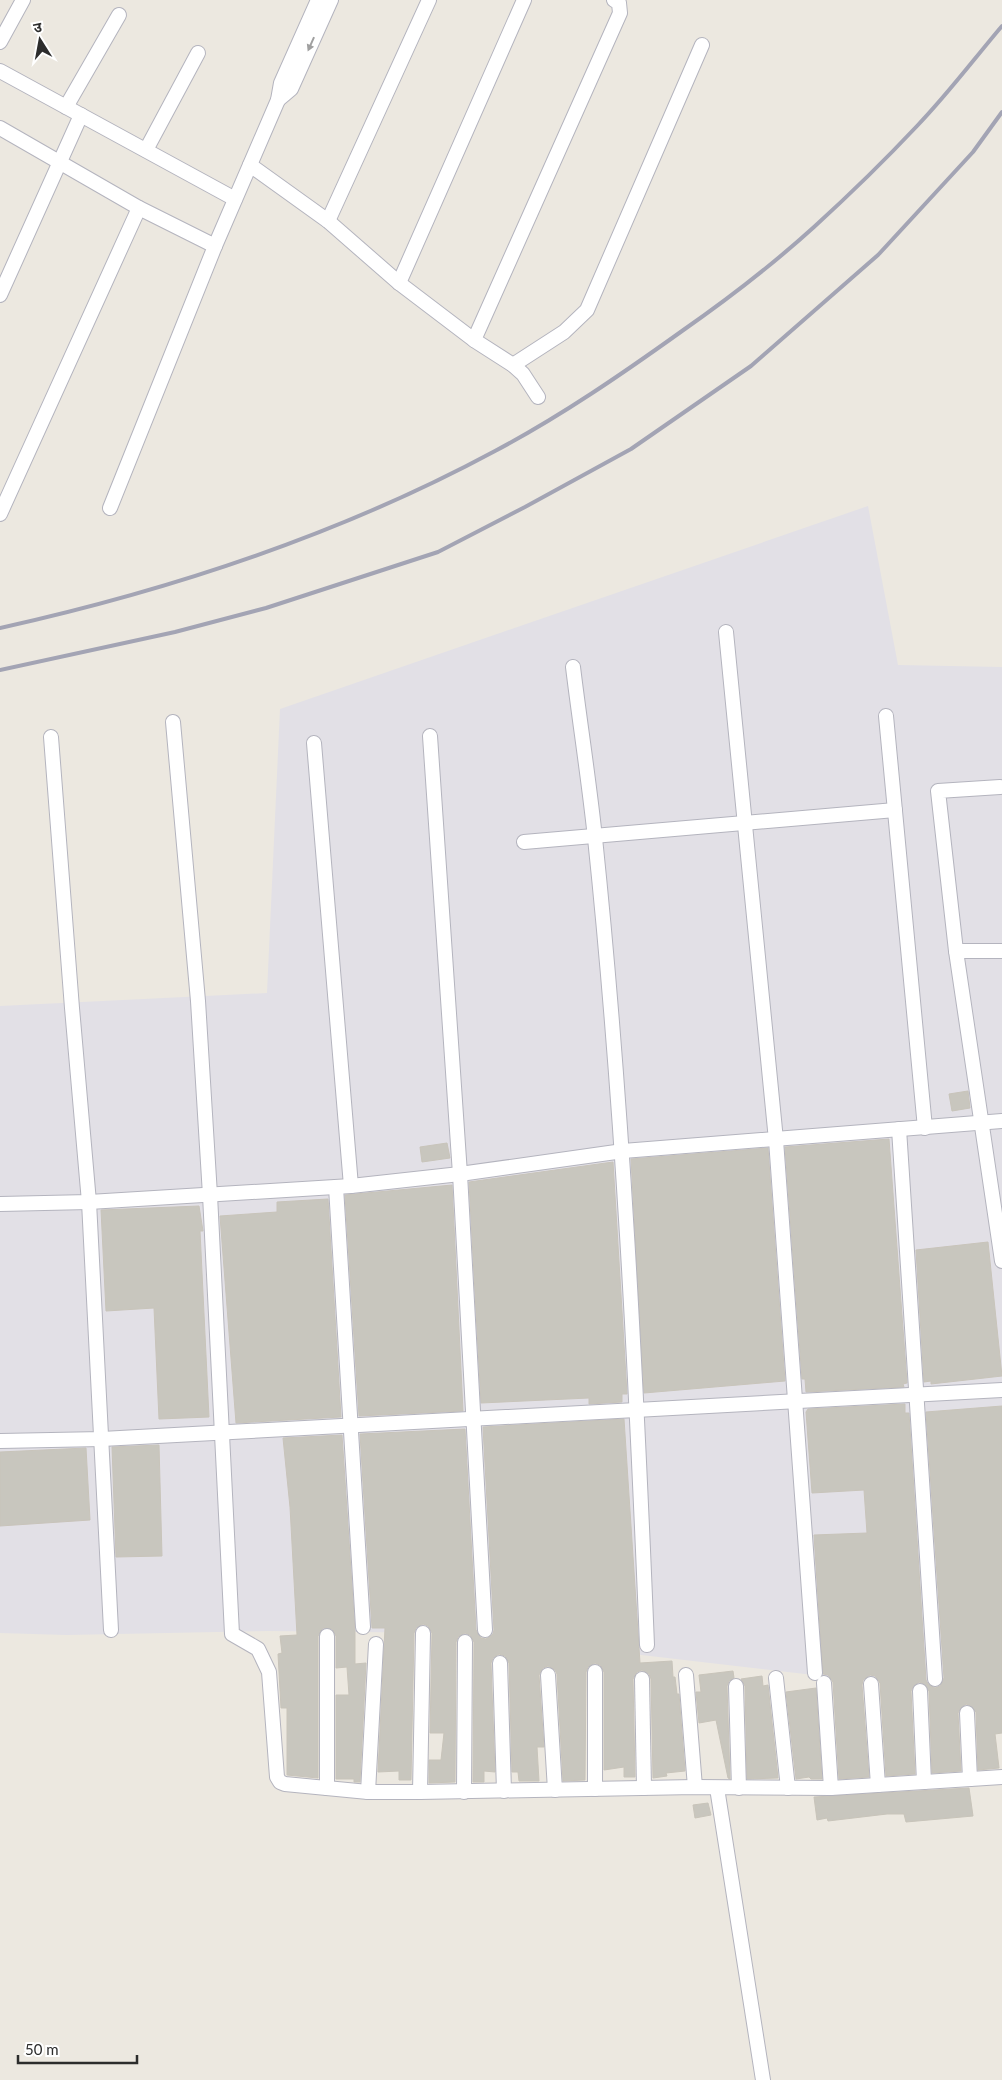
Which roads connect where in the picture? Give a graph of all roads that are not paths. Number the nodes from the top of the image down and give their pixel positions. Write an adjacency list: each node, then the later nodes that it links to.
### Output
1 (23, 0): 8 (street)
2 (318, 0): 12 (street)
3 (331, 0): 12 (street, one-way to 12)
4 (429, 0): 21 (street)
5 (524, 0): 23 (street)
6 (614, 0): 25 (street)
7 (119, 15): 13 (street)
8 (0, 42)
9 (702, 46): 26 (street)
10 (198, 53): 16 (street)
11 (0, 71): 13 (street)
12 (278, 100): 18 (street)
13 (66, 107): 14 (street)
14 (81, 115): 16 (street); 17 (street)
15 (0, 128): 17 (street)
16 (146, 150): 19 (street)
17 (59, 163): 20 (street); 24 (street)
18 (250, 166): 19 (street); 21 (street)
19 (235, 199): 22 (street)
20 (139, 208): 22 (street); 29 (street)
21 (328, 221): 23 (street)
22 (215, 246): 28 (street)
23 (399, 283): 25 (street)
24 (0, 295)
25 (474, 340): 26 (street)
26 (513, 365): 27 (street)
27 (538, 396)
28 (110, 508)
29 (0, 514)
30 (726, 632): 39 (street)
31 (573, 667): 40 (street)
32 (886, 716): 38 (street)
33 (173, 722): 53 (street)
34 (430, 736): 50 (street)
35 (51, 737): 54 (street)
36 (314, 743): 51 (street)
37 (1000, 787): 42 (street)
38 (895, 810): 39 (street); 46 (street)
39 (745, 823): 40 (street); 48 (street)
40 (595, 836): 41 (street); 49 (street)
41 (524, 842)
42 (956, 950): 43 (street); 45 (street)
43 (1002, 952)
44 (1002, 1121): 45 (street)
45 (982, 1123): 46 (street); 56 (street)
46 (925, 1128): 47 (street)
47 (899, 1129): 48 (street); 58 (street)
48 (776, 1140): 49 (street); 59 (street)
49 (622, 1151): 50 (street); 60 (street)
50 (460, 1174): 51 (street); 61 (street)
51 (351, 1186): 52 (street)
52 (336, 1188): 53 (street); 62 (street)
53 (210, 1195): 54 (street); 63 (street)
54 (89, 1202): 55 (street); 64 (street)
55 (0, 1204)
56 (1002, 1261)
57 (1002, 1390): 58 (street)
58 (916, 1394): 59 (street); 79 (street)
59 (796, 1400): 60 (street); 95 (street)
60 (638, 1409): 61 (street); 73 (street)
61 (473, 1418): 62 (street); 68 (street)
62 (350, 1425): 63 (street); 66 (street)
63 (222, 1432): 64 (street); 90 (street)
64 (102, 1439): 65 (street); 67 (street)
65 (0, 1441)
66 (363, 1627)
67 (111, 1630)
68 (485, 1630)
69 (423, 1633): 100 (street)
70 (327, 1636): 90 (street)
71 (465, 1642): 101 (street)
72 (376, 1644): 99 (street)
73 (646, 1645)
74 (500, 1663): 97 (street)
75 (595, 1672): 96 (street)
76 (548, 1675): 98 (street)
77 (686, 1675): 89 (street)
78 (776, 1678): 94 (street)
79 (935, 1678)
80 (642, 1679): 91 (street)
81 (871, 1684): 88 (street)
82 (736, 1686): 93 (street)
83 (920, 1691): 87 (street)
84 (967, 1713): 86 (street)
85 (1002, 1778): 86 (street)
86 (970, 1779): 87 (street)
87 (924, 1782): 88 (street)
88 (878, 1785): 95 (street)
89 (695, 1787): 91 (street); 92 (street)
90 (327, 1788): 99 (street)
91 (644, 1788): 96 (street)
92 (717, 1788): 93 (street); 102 (street)
93 (739, 1788): 94 (street)
94 (788, 1788): 95 (street)
95 (831, 1788)
96 (595, 1789): 98 (street)
97 (504, 1790): 98 (street); 101 (street)
98 (555, 1790)
99 (368, 1792): 100 (street)
100 (420, 1792): 101 (street)
101 (464, 1792)
102 (763, 2080)

